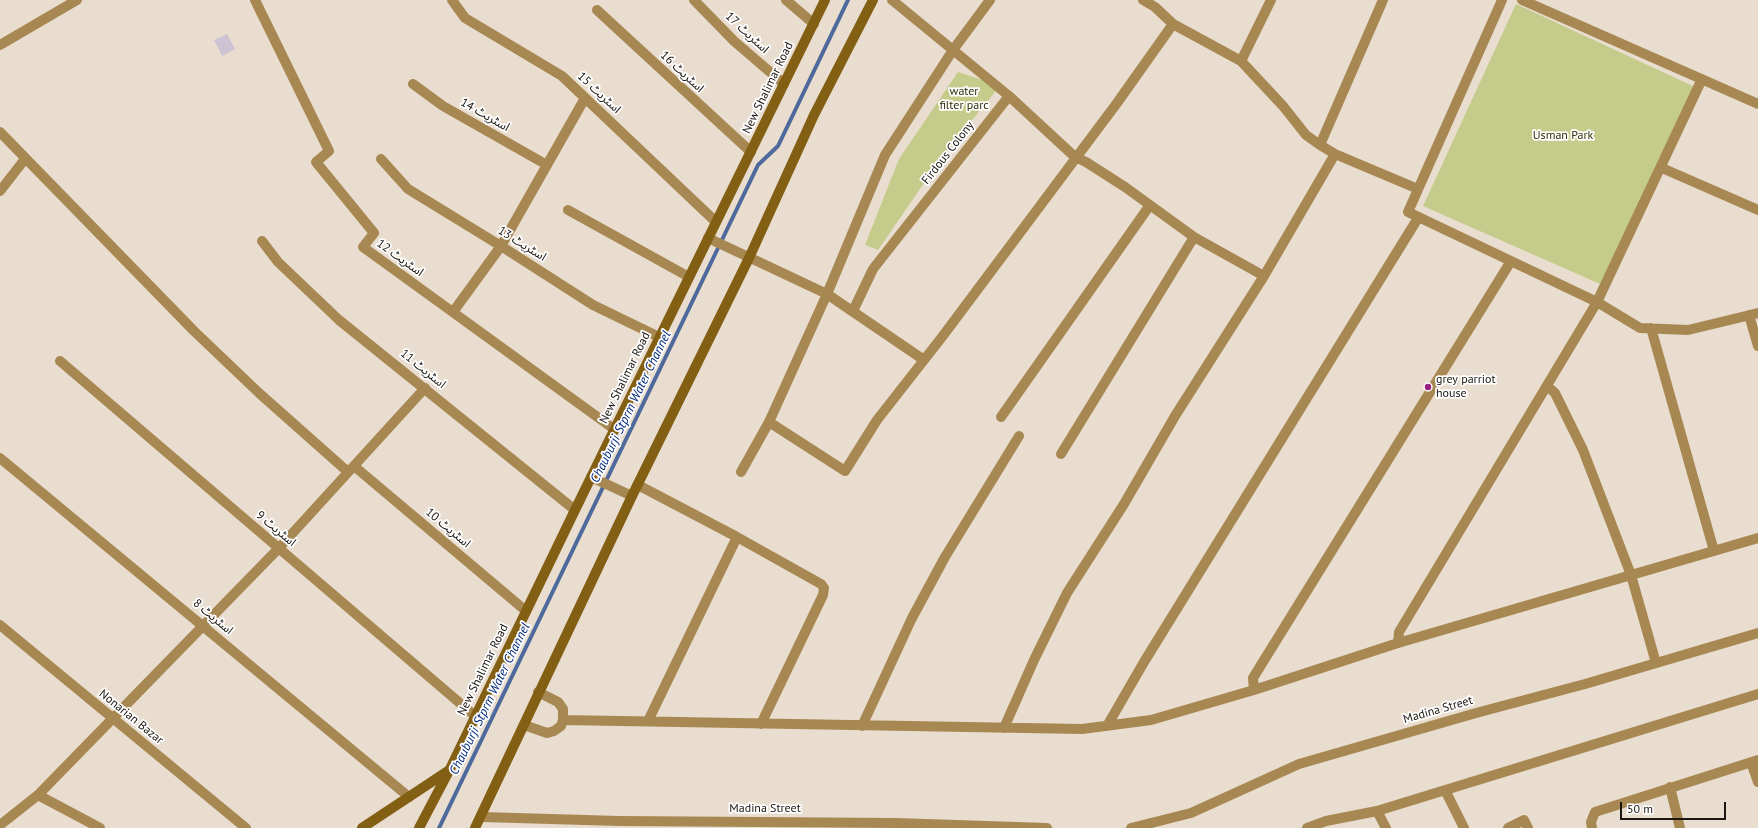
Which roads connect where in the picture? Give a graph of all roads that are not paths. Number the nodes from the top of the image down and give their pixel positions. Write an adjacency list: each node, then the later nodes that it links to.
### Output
1 (77, 0): 19 (street)
2 (452, 0): 26 (street, اسٹریٹ 15)
3 (694, 0): 24 (street, اسٹریٹ 17)
4 (786, 0): 17 (street)
5 (826, 0): 17 (street, New Shalimar Road)
6 (873, 0): 48 (street)
7 (892, 0): 20 (street)
8 (990, 0): 20 (street)
9 (1143, 0): 14 (street)
10 (1271, 0): 21 (street)
11 (1383, 0): 29 (street)
12 (1502, 0): 37 (street)
13 (1522, 0): 22 (street)
14 (1157, 3): 18 (street)
15 (256, 4): 55 (street, اسٹریٹ 12)
16 (596, 10): 30 (street, اسٹریٹ 16)
17 (814, 24): 24 (street, New Shalimar Road)
18 (1173, 24): 21 (street); 32 (street)
19 (0, 45)
20 (953, 50): 25 (street); 52 (street)
21 (1241, 61): 29 (street)
22 (1702, 79): 27 (street); 36 (street)
23 (413, 84): 35 (street, اسٹریٹ 14)
24 (784, 84): 30 (street, New Shalimar Road)
25 (1009, 96): 32 (street); 54 (street, Firdous Colony)
26 (585, 98): 35 (street); 43 (street, اسٹریٹ 15)
27 (1758, 104)
28 (0, 132): 33 (street, اسٹریٹ 10)
29 (1320, 145): 31 (street)
30 (751, 152): 43 (street, New Shalimar Road)
31 (1335, 154): 37 (street); 50 (street)
32 (1075, 157): 39 (street); 60 (street)
33 (25, 159): 38 (street); 70 (street, اسٹریٹ 10)
34 (382, 159): 47 (street, اسٹریٹ 13)
35 (547, 165): 47 (street)
36 (1662, 168): 41 (street); 53 (street)
37 (1418, 189): 42 (street)
38 (0, 191)
39 (1150, 205): 44 (street); 64 (street)
40 (568, 210): 51 (street)
41 (1758, 210)
42 (1418, 218): 49 (street); 97 (street)
43 (716, 222): 45 (street, New Shalimar Road)
44 (1194, 237): 50 (street); 68 (street)
45 (712, 240): 48 (street); 51 (street, New Shalimar Road)
46 (262, 241): 63 (street, اسٹریٹ 11)
47 (501, 246): 55 (street); 58 (street, اسٹریٹ 13)
48 (749, 258): 52 (street); 73 (street)
49 (1511, 261): 53 (street); 87 (street)
50 (1264, 276): 98 (street)
51 (689, 277): 58 (street, New Shalimar Road)
52 (827, 294): 54 (street); 65 (street)
53 (1597, 302): 57 (street); 62 (street)
54 (853, 311): 60 (street)
55 (453, 312): 66 (street, اسٹریٹ 12)
56 (1753, 314): 57 (street); 59 (street)
57 (1651, 328): 79 (street)
58 (659, 337): 66 (street, New Shalimar Road)
59 (1758, 346)
60 (924, 360): 65 (street)
61 (60, 361): 78 (street, اسٹریٹ 9)
62 (1547, 386): 80 (street); 85 (street)
63 (425, 388): 70 (street); 75 (street, اسٹریٹ 11)
64 (1001, 417)
65 (769, 422): 71 (street)
66 (614, 429): 72 (street, New Shalimar Road)
67 (1019, 436): 96 (street)
68 (1061, 454)
69 (0, 458): 83 (street, اسٹریٹ 8)
70 (351, 469): 78 (street); 81 (street, اسٹریٹ 10)
71 (741, 472)
72 (595, 479): 74 (street); 75 (street, New Shalimar Road)
73 (638, 485): 74 (street); 76 (street)
74 (628, 494): 88 (street)
75 (575, 510): 81 (street, New Shalimar Road)
76 (737, 536): 93 (street); 94 (street)
77 (1758, 538): 79 (street)
78 (279, 548): 83 (street); 90 (street, اسٹریٹ 9)
79 (1714, 551): 80 (street)
80 (1631, 575): 85 (street); 86 (street)
81 (526, 610): 90 (street, New Shalimar Road)
82 (0, 625): 91 (street, Nonarian Bazar)
83 (203, 626): 91 (street); 105 (street, اسٹریٹ 8)
84 (1758, 633): 86 (street, Madina Street)
85 (1398, 643): 87 (street)
86 (1656, 663): 116 (street, Madina Street)
87 (1254, 690): 97 (street)
88 (538, 692): 92 (street); 95 (street)
89 (1758, 694): 103 (street)
90 (475, 716): 100 (street, New Shalimar Road)
91 (112, 719): 104 (street); 111 (street, Nonarian Bazar)
92 (563, 720): 93 (street); 95 (street)
93 (648, 721): 94 (street)
94 (761, 724): 96 (street)
95 (524, 725): 107 (street)
96 (862, 726): 98 (street)
97 (1107, 726): 98 (street)
98 (1004, 728)
99 (1755, 761): 101 (street); 102 (street)
100 (450, 769): 105 (street); 113 (street, New Shalimar Road)
101 (1758, 782)
102 (1670, 787): 121 (street); 122 (street)
103 (1445, 790): 106 (street); 118 (street)
104 (38, 795): 108 (street); 110 (street)
105 (409, 797): 112 (street)
106 (1378, 811): 109 (street); 117 (street)
107 (482, 817): 114 (street); 115 (street, Madina Street)
108 (0, 825)
109 (1311, 827)
110 (100, 828)
111 (246, 828)
112 (362, 828)
113 (419, 828)
114 (476, 828)
115 (1047, 828)
116 (1131, 828)
117 (1386, 828)
118 (1464, 828)
119 (1508, 828): 120 (street)
120 (1528, 828)
121 (1592, 828)
122 (1680, 828)

